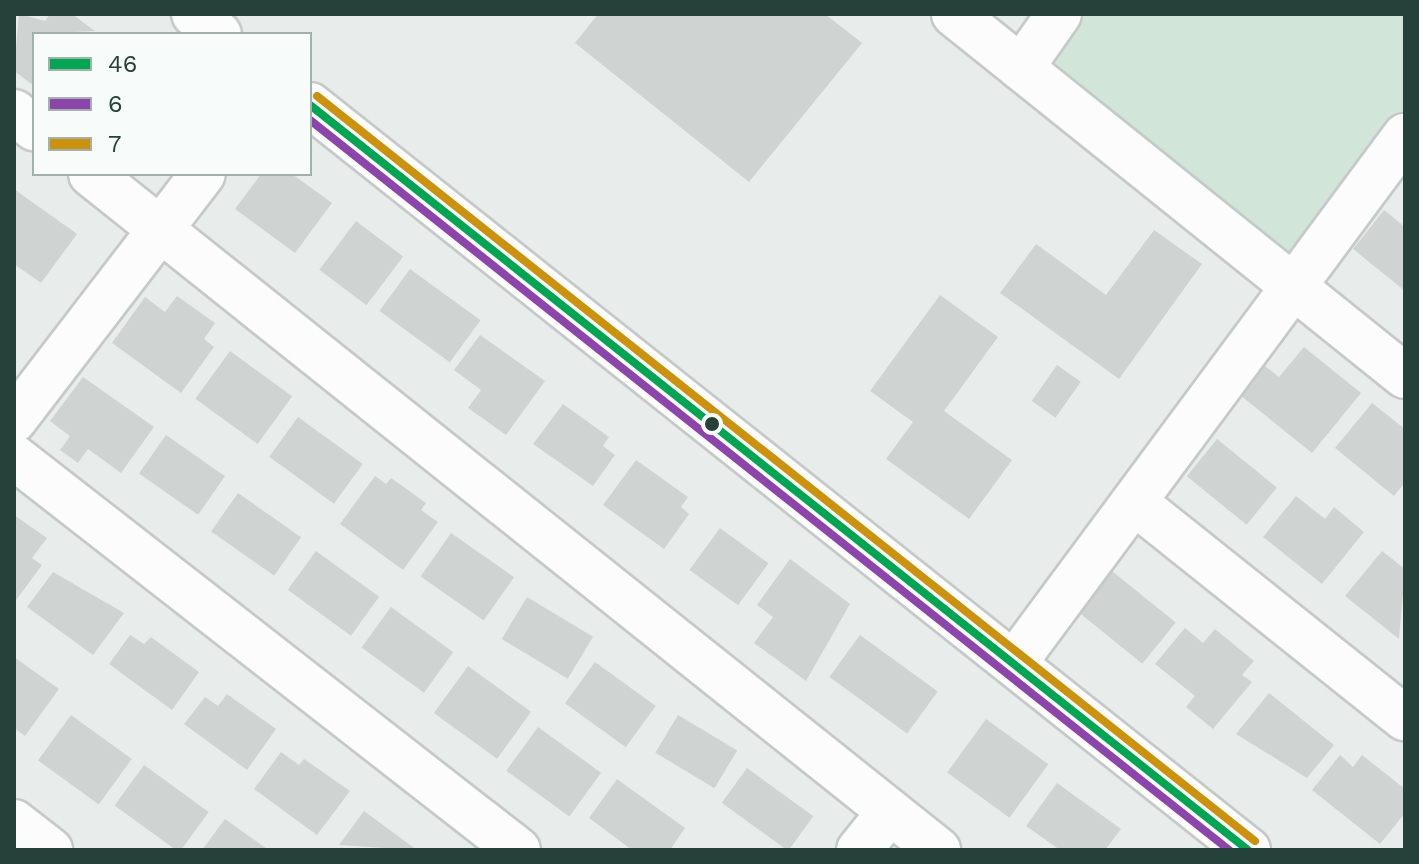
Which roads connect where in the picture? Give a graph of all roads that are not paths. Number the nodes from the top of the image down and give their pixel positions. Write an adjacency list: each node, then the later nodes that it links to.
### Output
1 (194, 14): 4 (street)
2 (954, 14): 5 (street)
3 (1059, 14): 5 (street)
4 (216, 32)
5 (1021, 68): 13 (street)
6 (312, 107): 18 (street)
7 (14, 112): 8 (street)
8 (32, 126)
9 (1405, 136): 13 (street)
10 (94, 176): 12 (street)
11 (202, 176): 12 (street)
12 (161, 230): 15 (street); 20 (street)
13 (1294, 287): 14 (street); 17 (street)
14 (1405, 376)
15 (14, 420)
16 (14, 457): 23 (street)
17 (1134, 502): 18 (street); 19 (street)
18 (1015, 662): 26 (street)
19 (1405, 718)
20 (889, 813): 24 (street); 25 (street)
21 (14, 822): 22 (street)
22 (50, 850)
23 (518, 850)
24 (859, 850)
25 (938, 850)
26 (1248, 850)

